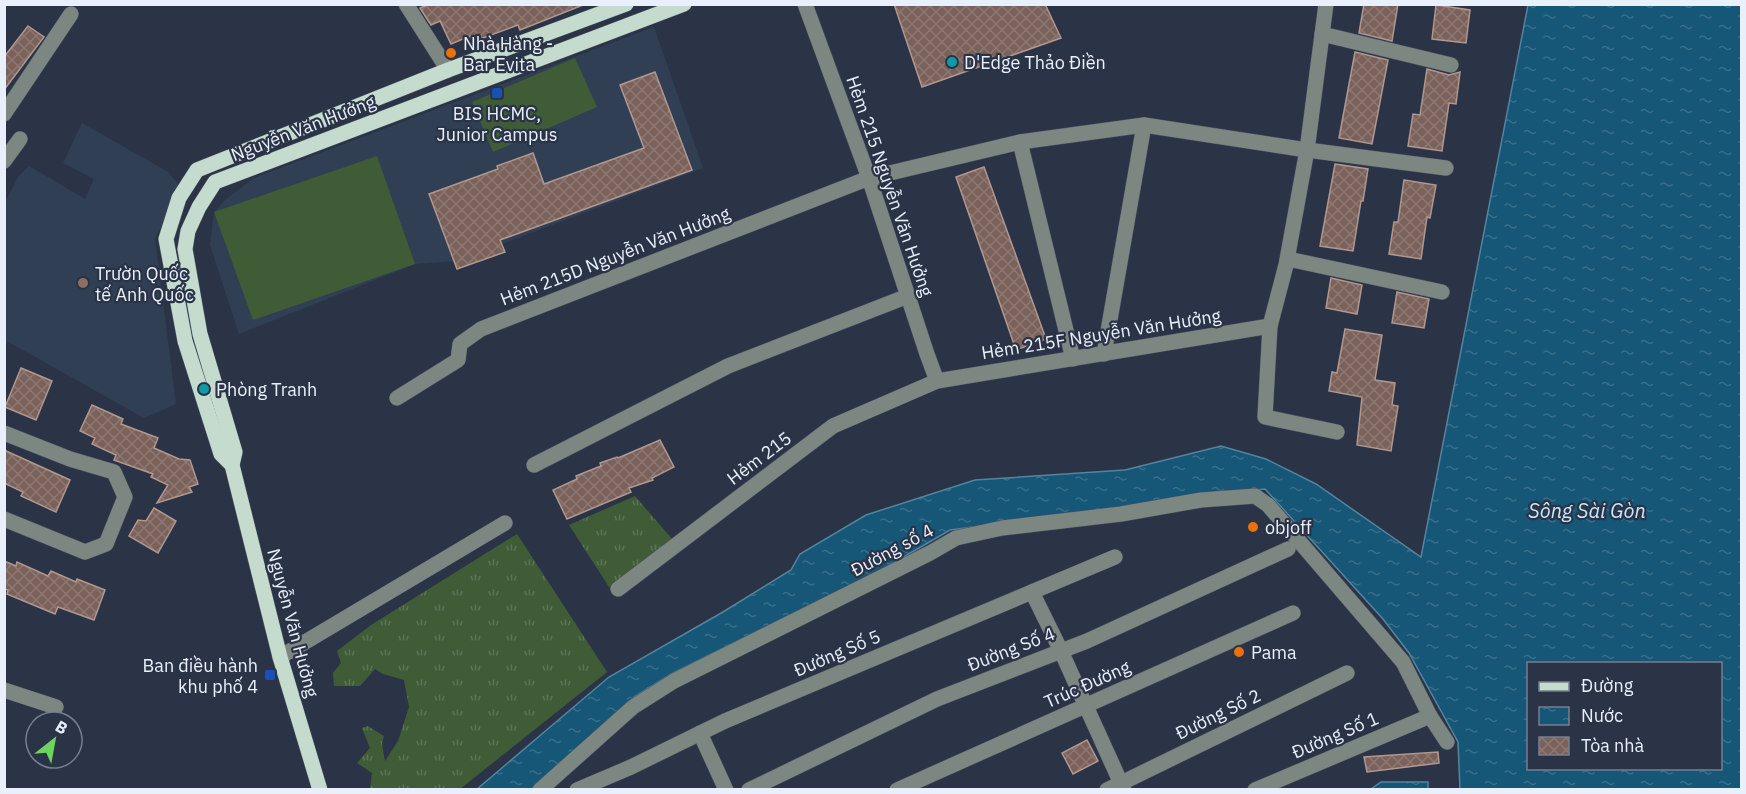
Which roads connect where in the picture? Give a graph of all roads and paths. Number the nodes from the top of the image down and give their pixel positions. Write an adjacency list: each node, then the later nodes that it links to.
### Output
1 (406, 4): 11 (street)
2 (626, 4): 7 (main road, Nguyễn Văn Hưởng)
3 (684, 4): 9 (main road, Nguyễn Văn Hưởng)
4 (805, 4): 19 (street, Hẻm 215 Nguyễn Văn Hưởng)
5 (1326, 4): 8 (street)
6 (71, 14): 12 (street)
7 (576, 23): 9 (street); 11 (main road, Nguyễn Văn Hưởng)
8 (1322, 34): 10 (street); 16 (street)
9 (584, 43): 30 (main road, Nguyễn Văn Hưởng)
10 (1451, 65)
11 (448, 70): 30 (main road, Nguyễn Văn Hưởng)
12 (4, 114)
13 (1144, 125): 15 (street); 16 (street); 24 (street)
14 (20, 139): 17 (street)
15 (1020, 142): 19 (street); 25 (street)
16 (1307, 150): 18 (street); 20 (street)
17 (4, 161)
18 (1446, 168)
19 (869, 178): 22 (street, Hẻm 215 Nguyễn Văn Hưởng); 27 (street, Hẻm 215D Nguyễn Văn Hưởng)
20 (1288, 259): 21 (street); 23 (street)
21 (1442, 292)
22 (908, 296): 26 (street, Hẻm 215 Nguyễn Văn Hưởng); 31 (street)
23 (1270, 326): 24 (street, Hẻm 215F Nguyễn Văn Hưởng); 28 (street)
24 (1104, 354): 25 (street, Hẻm 215F Nguyễn Văn Hưởng)
25 (1073, 358): 26 (street, Hẻm 215F Nguyễn Văn Hưởng)
26 (937, 381): 36 (street, Hẻm 215)
27 (397, 398)
28 (1337, 432)
29 (4, 433): 32 (street)
30 (232, 465): 40 (main road, Nguyễn Văn Hưởng)
31 (534, 465)
32 (4, 519)
33 (505, 523): 40 (street)
34 (1298, 546): 39 (street, Đường Số 4); 45 (street); 50 (street, Đường số 4)
35 (1115, 557): 37 (street, Đường Số 5)
36 (618, 589)
37 (1032, 592): 39 (street); 46 (street, Đường Số 5)
38 (1293, 613): 43 (street, Trúc Đường)
39 (1061, 651): 43 (street); 53 (street, Đường Số 4)
40 (280, 657): 49 (main road, Nguyễn Văn Hưởng)
41 (1347, 673): 48 (street, Đường Số 2)
42 (4, 690): 44 (street)
43 (1086, 706): 48 (street); 54 (street, Trúc Đường)
44 (56, 707)
45 (1430, 716): 47 (street); 55 (street, Đường Số 1)
46 (700, 733): 51 (street, Đường Số 5); 52 (street)
47 (1447, 742)
48 (1117, 787)
49 (320, 789)
50 (540, 789)
51 (577, 789)
52 (726, 789)
53 (749, 789)
54 (897, 789)
55 (1255, 789)

